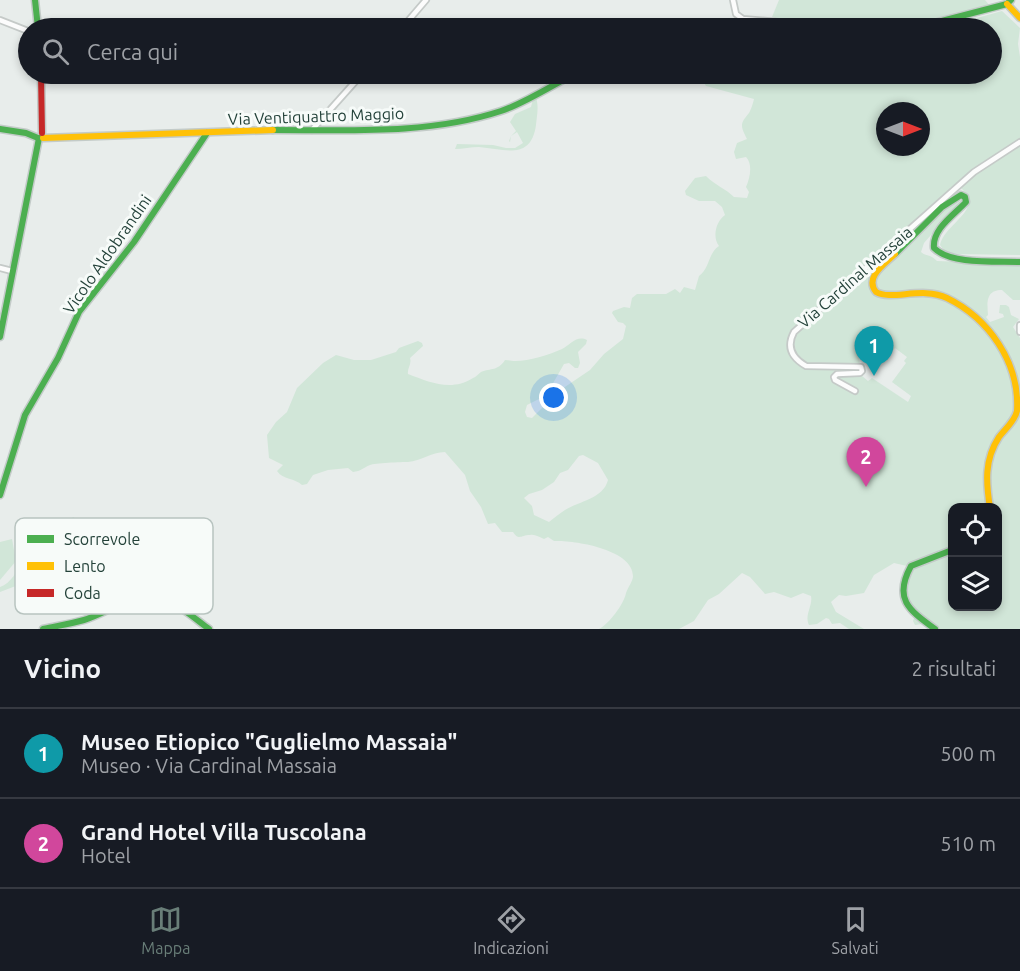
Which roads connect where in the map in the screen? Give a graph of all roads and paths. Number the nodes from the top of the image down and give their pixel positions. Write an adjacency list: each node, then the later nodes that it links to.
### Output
1 (35, 0): 5 (street)
2 (426, 0): 6 (street)
3 (733, 0): 7 (street)
4 (1009, 2): 8 (street); 9 (street)
5 (37, 18)
6 (411, 18)
7 (742, 18)
8 (951, 18)
9 (1020, 18)
10 (0, 20): 11 (street)
11 (18, 28)
12 (40, 84): 18 (street)
13 (353, 84): 16 (street)
14 (554, 84): 16 (street, Via Ventiquattro Maggio)
15 (0, 129): 18 (street, Via Ventiquattro Maggio)
16 (312, 130): 17 (street, Via Ventiquattro Maggio)
17 (207, 133): 18 (street, Via Ventiquattro Maggio); 28 (street, Vicolo Aldobrandini)
18 (40, 136): 23 (street)
19 (1020, 142): 20 (street, Via Cardinal Massaia)
20 (957, 193): 21 (street); 27 (street, Via Cardinal Massaia); 30 (street)
21 (1020, 262)
22 (0, 268): 23 (street)
23 (12, 271): 26 (street)
24 (1020, 325): 25 (street)
25 (1020, 332)
26 (0, 337)
27 (855, 391)
28 (3, 476): 29 (street, Vicolo Aldobrandini)
29 (0, 495)
30 (989, 503)
31 (948, 552): 36 (street)
32 (100, 614): 34 (street)
33 (186, 614): 35 (street)
34 (43, 629)
35 (209, 629)
36 (934, 629)

